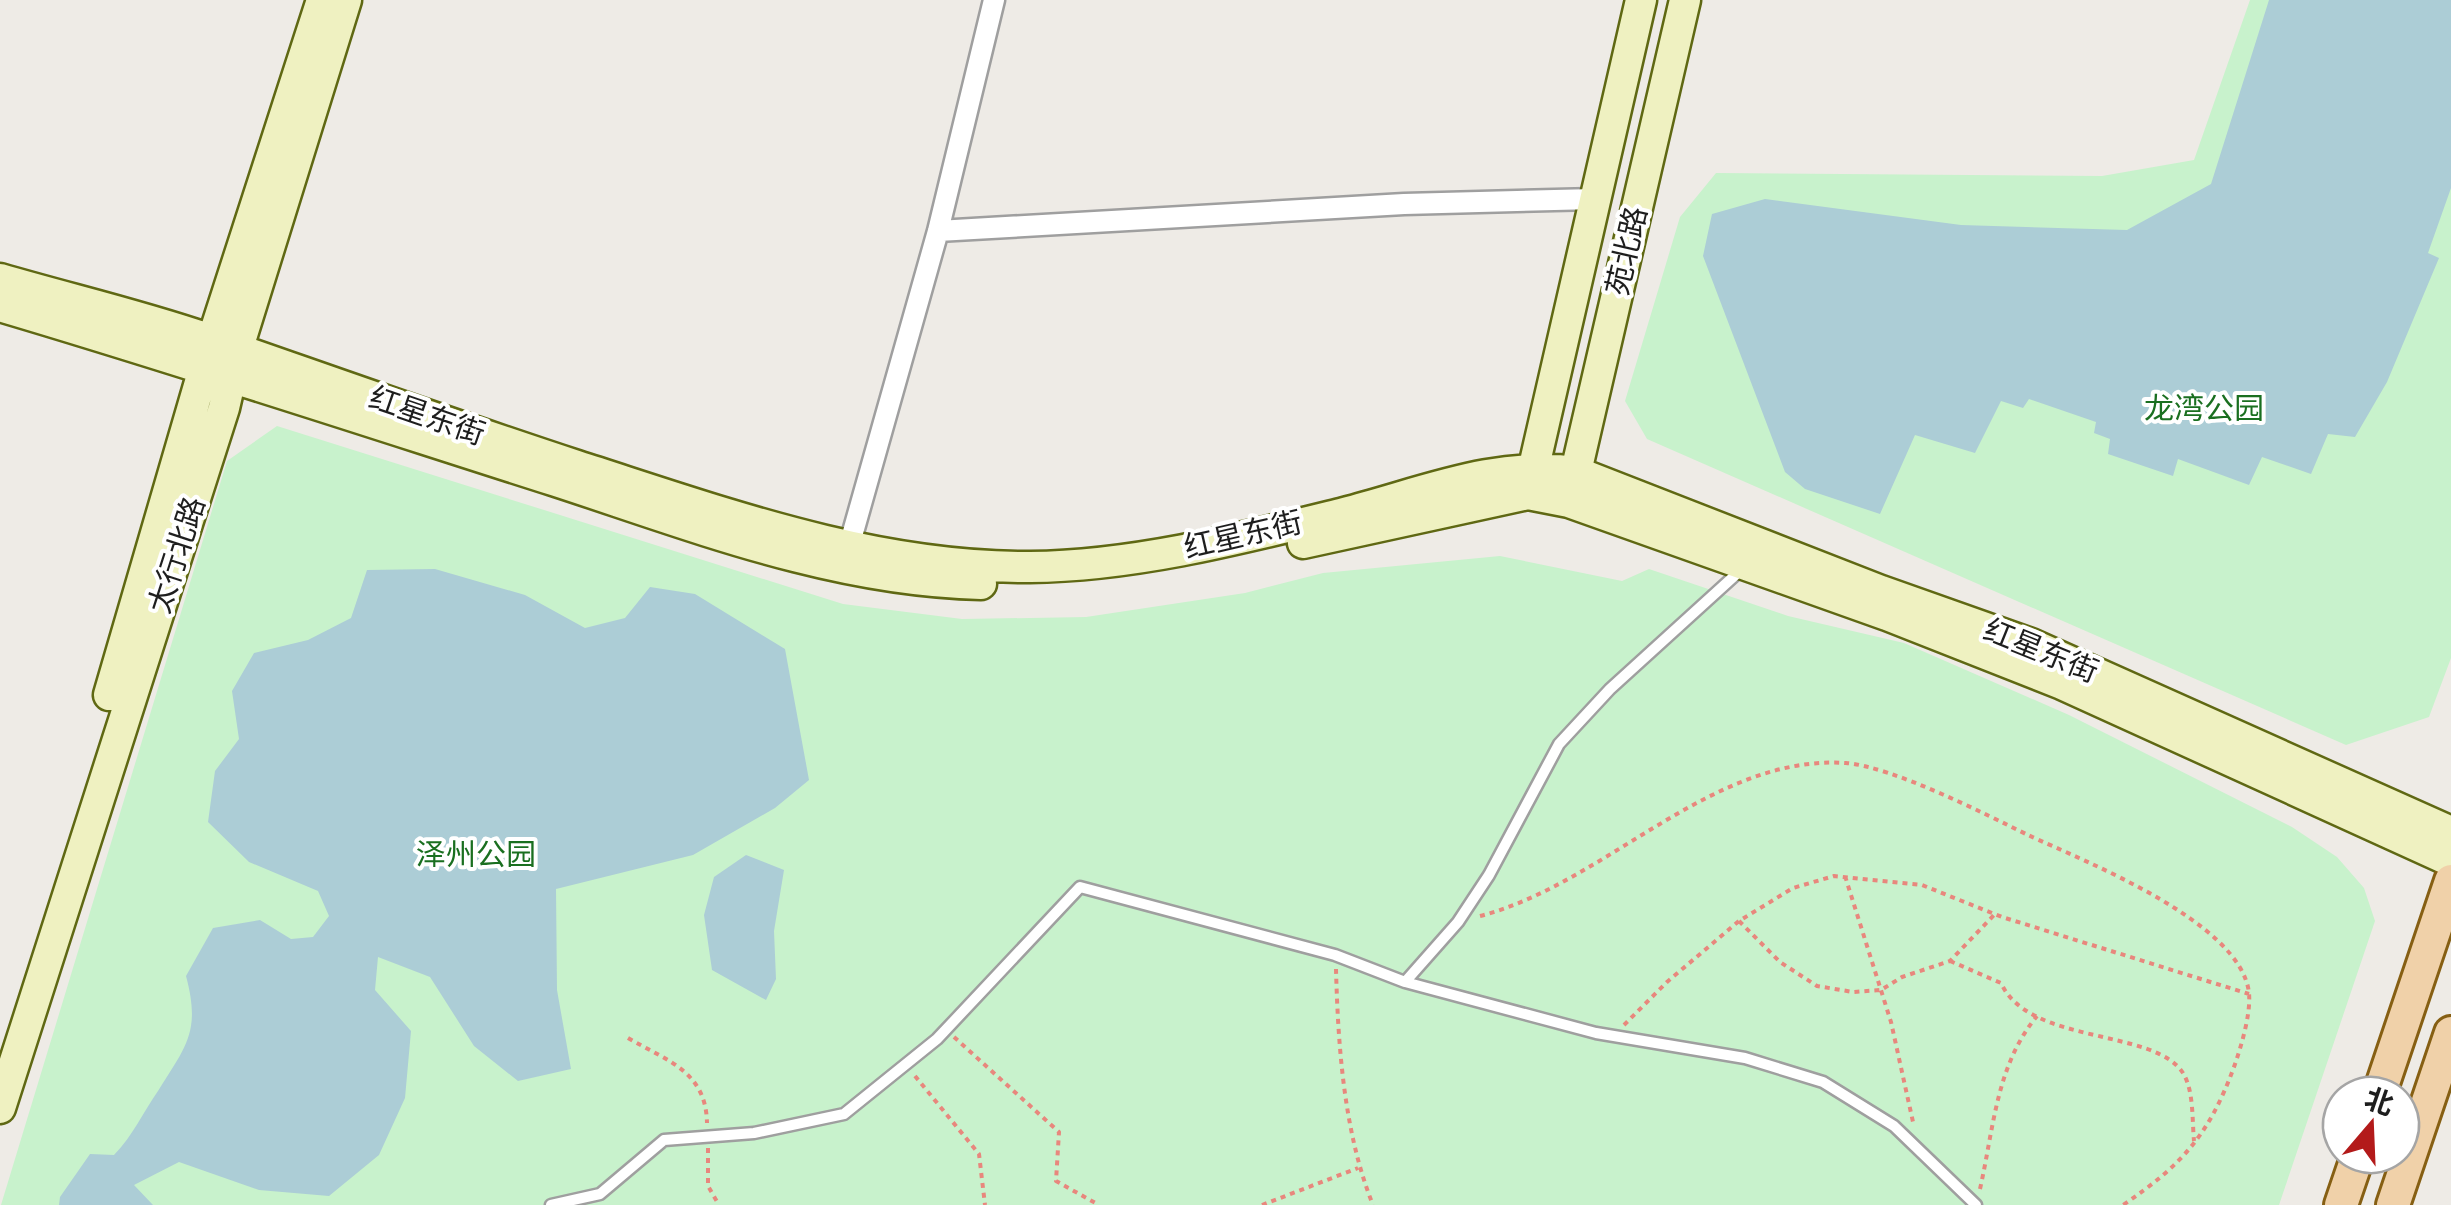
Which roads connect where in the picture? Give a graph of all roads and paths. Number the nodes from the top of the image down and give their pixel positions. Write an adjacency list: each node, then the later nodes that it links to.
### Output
1 (322, 0): 10 (main road, 太行北路)
2 (346, 0): 10 (main road, 太行北路)
3 (994, 0): 7 (street)
4 (1641, 0): 6 (main road, 苑北路)
5 (1685, 0): 12 (main road, 苑北路)
6 (1594, 199): 7 (street); 11 (main road, 苑北路)
7 (938, 232): 13 (street)
8 (0, 279): 10 (main road, 红星东街)
9 (0, 306): 10 (main road, 红星东街)
10 (222, 358): 13 (main road, 红星东街); 32 (main road, 太行北路); 35 (main road, 太行北路)
11 (1531, 480): 12 (main road, 红星东街); 13 (main road, 红星东街)
12 (1572, 487): 14 (main road, 红星东街); 15 (main road, 红星东街)
13 (845, 558)
14 (1746, 565): 16 (main road, 红星东街); 21 (lane)
15 (2451, 832)
16 (2451, 861)
17 (1845, 876): 19 (path); 20 (path); 25 (path)
18 (2451, 881): 34 (main road)
19 (1995, 914): 23 (path); 26 (path)
20 (1739, 921): 25 (path); 30 (path)
21 (1458, 922): 24 (lane); 26 (path)
22 (1335, 954): 24 (lane); 28 (lane); 39 (path)
23 (1950, 961): 25 (path); 27 (path)
24 (1406, 982): 30 (lane)
25 (1881, 990): 38 (path)
26 (2249, 994): 37 (path)
27 (2037, 1016): 37 (path); 47 (path)
28 (946, 1030): 33 (lane); 44 (path)
29 (2451, 1033): 50 (main road)
30 (1614, 1036): 38 (lane)
31 (628, 1038): 36 (path)
32 (0, 1050)
33 (906, 1065): 36 (lane); 43 (path)
34 (2385, 1075)
35 (0, 1108)
36 (707, 1137): 41 (lane); 42 (path)
37 (2194, 1144): 48 (path)
38 (1918, 1150): 47 (lane)
39 (1358, 1168): 45 (path); 46 (path)
40 (2351, 1175): 49 (main road)
41 (551, 1205)
42 (720, 1205)
43 (985, 1205)
44 (1099, 1205)
45 (1262, 1205)
46 (1373, 1205)
47 (1976, 1205)
48 (2123, 1205)
49 (2341, 1205)
50 (2392, 1205)

